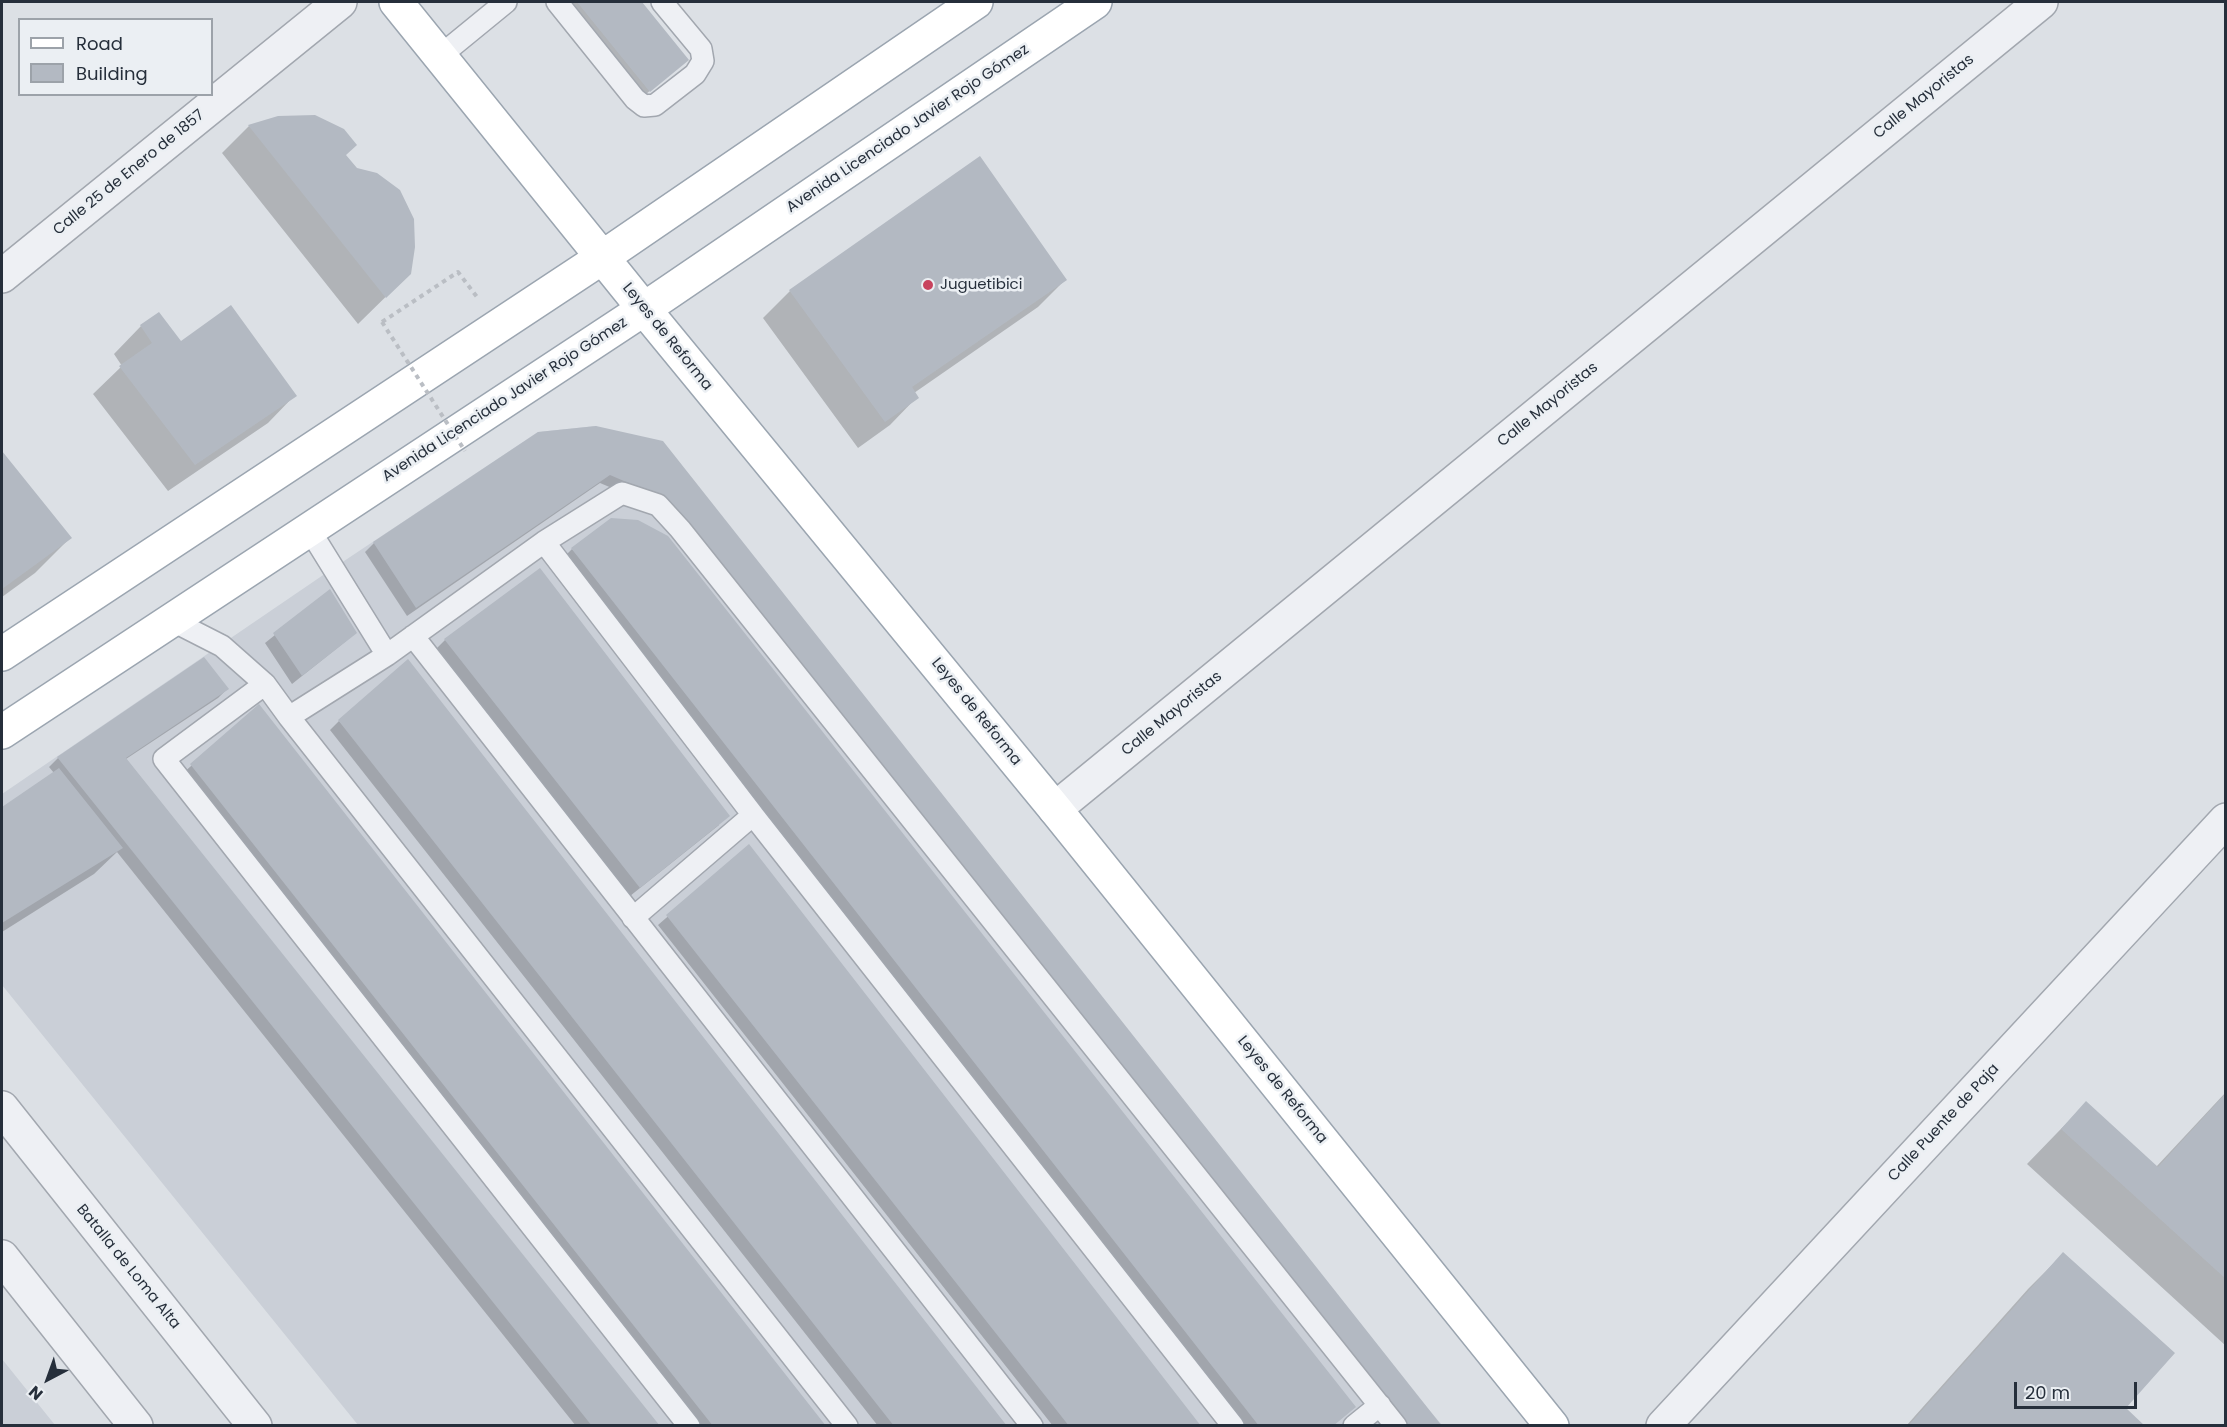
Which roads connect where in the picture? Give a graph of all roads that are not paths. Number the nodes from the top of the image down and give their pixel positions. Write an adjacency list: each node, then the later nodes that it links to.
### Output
1 (340, 2): 11 (street, Calle 25 de Enero de 1857)
2 (396, 2): 9 (main road, Leyes de Reforma)
3 (506, 2): 9 (lane)
4 (557, 2): 5 (lane)
5 (662, 2)
6 (976, 2): 10 (main road)
7 (1095, 2): 12 (main road, Avenida Licenciado Javier Rojo Gómez)
8 (2041, 2): 22 (street, Calle Mayoristas)
9 (440, 56): 10 (main road, Leyes de Reforma)
10 (603, 257): 12 (main road, Leyes de Reforma); 17 (main road)
11 (2, 276)
12 (644, 309): 13 (main road, Avenida Licenciado Javier Rojo Gómez); 22 (main road, Leyes de Reforma)
13 (309, 529): 15 (main road, Avenida Licenciado Javier Rojo Gómez); 18 (lane)
14 (544, 542): 16 (lane); 23 (lane); 28 (lane)
15 (171, 620): 19 (lane); 21 (main road, Avenida Licenciado Javier Rojo Gómez)
16 (414, 636): 18 (lane); 25 (lane)
17 (2, 654)
18 (387, 655): 20 (lane)
19 (265, 684): 20 (lane); 31 (lane)
20 (289, 717): 32 (lane)
21 (2, 732)
22 (1055, 809): 37 (main road, Leyes de Reforma)
23 (753, 815): 25 (lane); 34 (lane)
24 (2226, 820): 38 (street, Calle Puente de Paja)
25 (633, 918): 33 (lane)
26 (2, 1107): 30 (street, Batalla de Loma Alta)
27 (2, 1257): 29 (street)
28 (1380, 1406): 35 (lane); 36 (lane)
29 (136, 1425)
30 (255, 1425)
31 (689, 1425)
32 (847, 1425)
33 (1032, 1425)
34 (1233, 1425)
35 (1354, 1425)
36 (1396, 1425)
37 (1552, 1425)
38 (1663, 1425)

